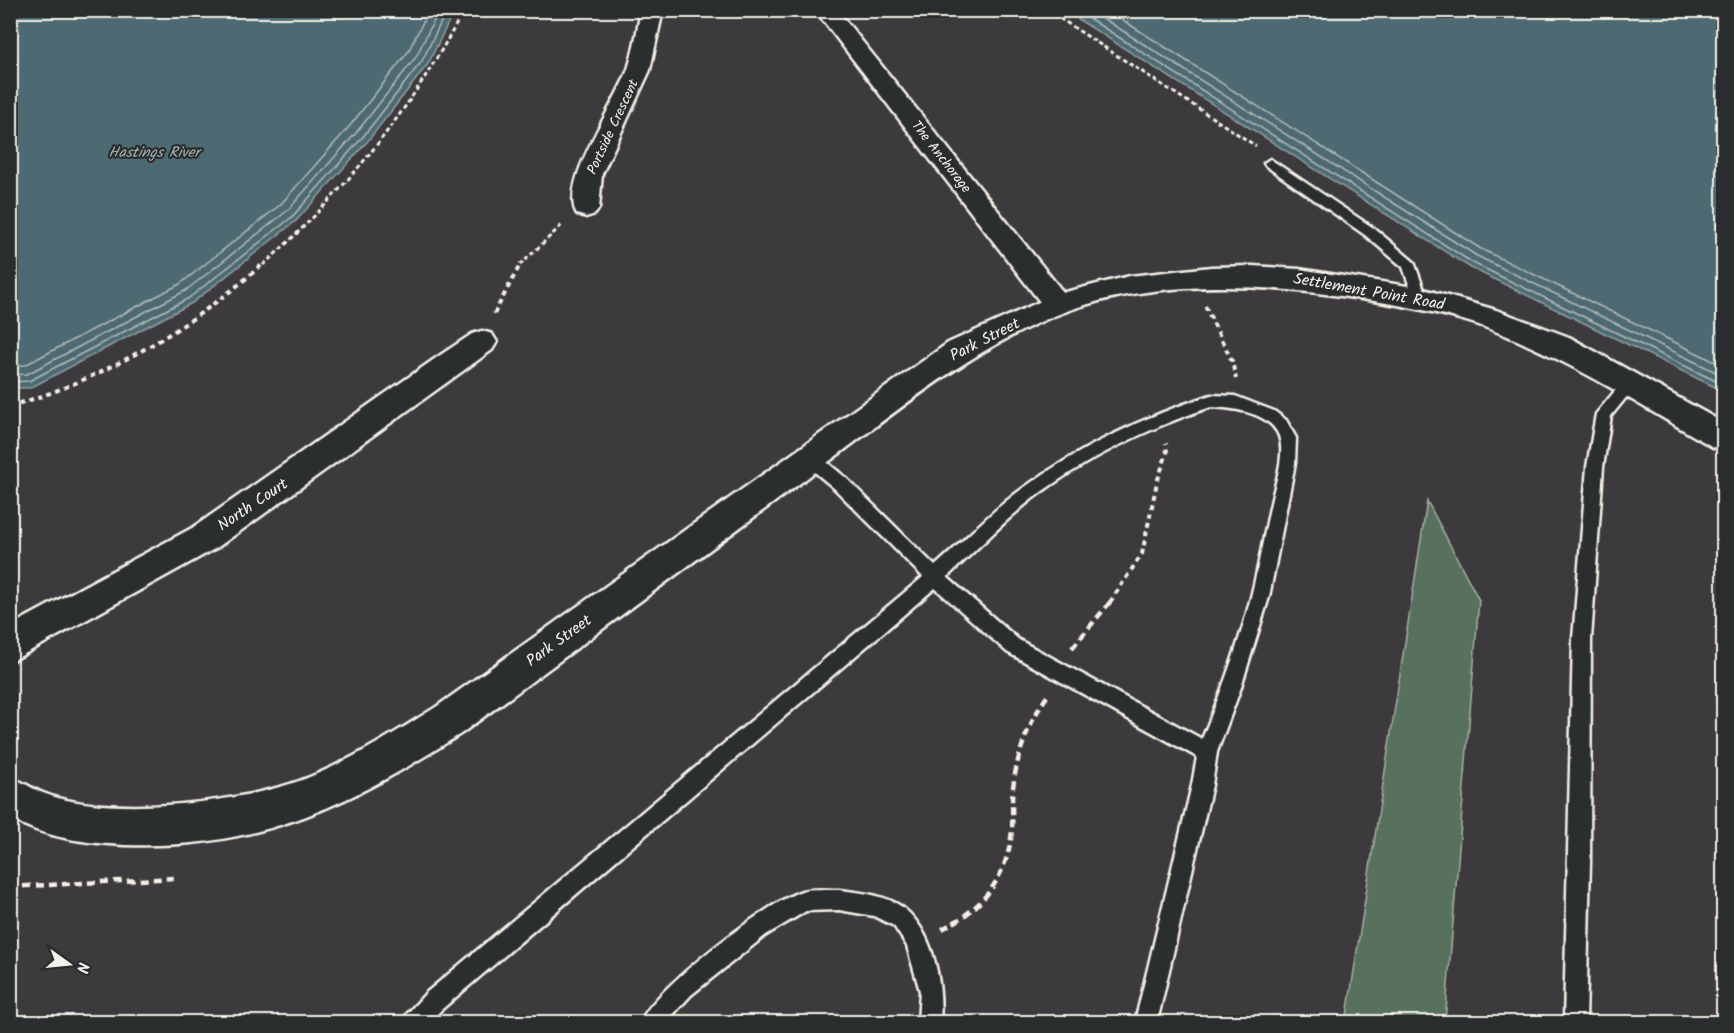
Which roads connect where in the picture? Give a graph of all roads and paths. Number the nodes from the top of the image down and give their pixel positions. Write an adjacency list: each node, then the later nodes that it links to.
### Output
1 (464, 10): 13 (path)
2 (652, 10): 6 (street, Portside Crescent)
3 (825, 10): 9 (street, The Anchorage)
4 (1047, 10): 5 (path)
5 (1270, 163): 7 (lane)
6 (586, 208): 10 (path)
7 (1420, 298): 9 (street, Settlement Point Road); 11 (street, Settlement Point Road)
8 (1204, 303): 12 (path)
9 (1058, 304): 16 (street, Park Street)
10 (482, 342): 18 (street, North Court)
11 (1629, 384): 15 (street, Settlement Point Road); 29 (lane)
12 (1235, 402): 14 (lane); 20 (lane)
13 (10, 405)
14 (1152, 422): 17 (lane); 19 (path)
15 (1724, 438)
16 (811, 459): 17 (lane); 21 (street, Park Street)
17 (935, 577): 19 (lane); 25 (lane)
18 (10, 646)
19 (1059, 673): 20 (lane); 24 (path)
20 (1207, 753): 28 (lane)
21 (10, 796)
22 (176, 878): 23 (path)
23 (10, 887)
24 (911, 934): 26 (lane); 27 (lane)
25 (415, 1023)
26 (652, 1023)
27 (929, 1023)
28 (1146, 1023)
29 (1575, 1023)

